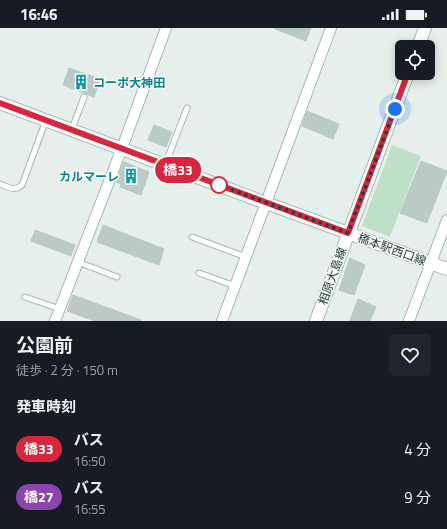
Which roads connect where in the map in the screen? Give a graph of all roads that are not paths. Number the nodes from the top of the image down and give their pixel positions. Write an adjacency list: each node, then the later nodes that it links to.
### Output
1 (166, 28): 11 (street)
2 (331, 28): 14 (street)
3 (425, 28): 4 (street)
4 (421, 40)
5 (405, 80): 16 (street, 相原大島線)
6 (84, 97): 10 (lane)
7 (0, 103): 9 (street, 橋本駅西口線)
8 (187, 108): 12 (lane)
9 (46, 120): 10 (street, 橋本駅西口線); 13 (lane)
10 (72, 130): 11 (street, 橋本駅西口線)
11 (122, 148): 12 (street, 橋本駅西口線); 19 (street)
12 (165, 165): 14 (street, 橋本駅西口線)
13 (0, 184)
14 (266, 203): 16 (street, 橋本駅西口線); 18 (street)
15 (447, 220): 20 (street)
16 (348, 233): 20 (street, 橋本駅西口線); 29 (street, 相原大島線)
17 (192, 237): 18 (lane)
18 (246, 257): 24 (street)
19 (78, 262): 23 (lane); 26 (street)
20 (431, 263): 21 (street, 橋本駅西口線); 30 (street)
21 (447, 269)
22 (199, 273): 24 (lane)
23 (117, 277)
24 (235, 286): 28 (street)
25 (25, 297): 26 (lane)
26 (60, 309): 27 (street)
27 (55, 321)
28 (222, 321)
29 (316, 321)
30 (409, 321)

